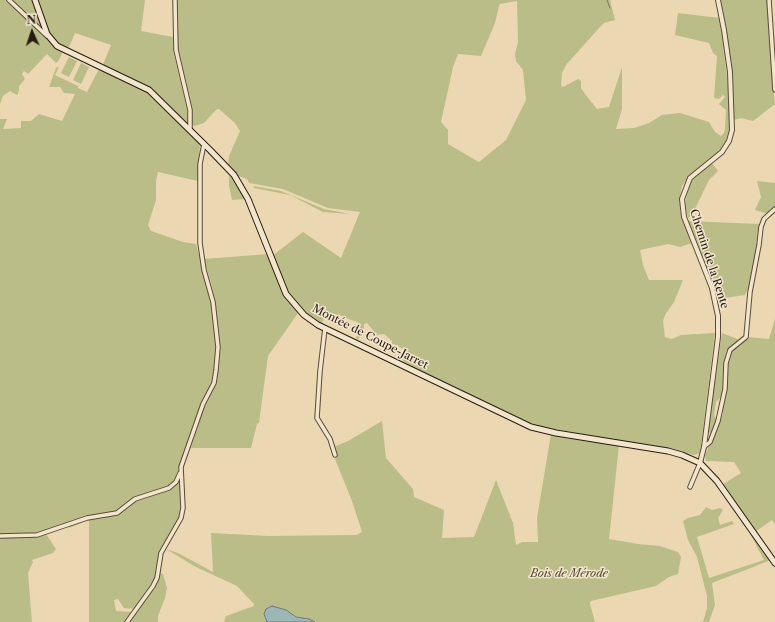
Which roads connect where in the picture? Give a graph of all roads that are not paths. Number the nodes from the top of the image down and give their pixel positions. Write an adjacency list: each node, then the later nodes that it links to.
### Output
1 (9, 0): 6 (street)
2 (34, 0): 6 (main road, Montée de Coupe-Jarret)
3 (174, 0): 8 (street)
4 (718, 0): 12 (street, Chemin de la Rente)
5 (769, 0): 7 (street)
6 (48, 37): 8 (main road, Montée de Coupe-Jarret)
7 (775, 90)
8 (190, 130): 9 (main road, Montée de Coupe-Jarret)
9 (204, 144): 11 (main road, Montée de Coupe-Jarret); 15 (street)
10 (775, 209): 12 (street)
11 (325, 328): 13 (street); 14 (main road, Montée de Coupe-Jarret)
12 (704, 447): 14 (street, Chemin de la Rente)
13 (335, 455)
14 (700, 463): 16 (street); 18 (main road)
15 (180, 472): 17 (street); 19 (street)
16 (690, 487)
17 (0, 536)
18 (775, 563)
19 (127, 622)

